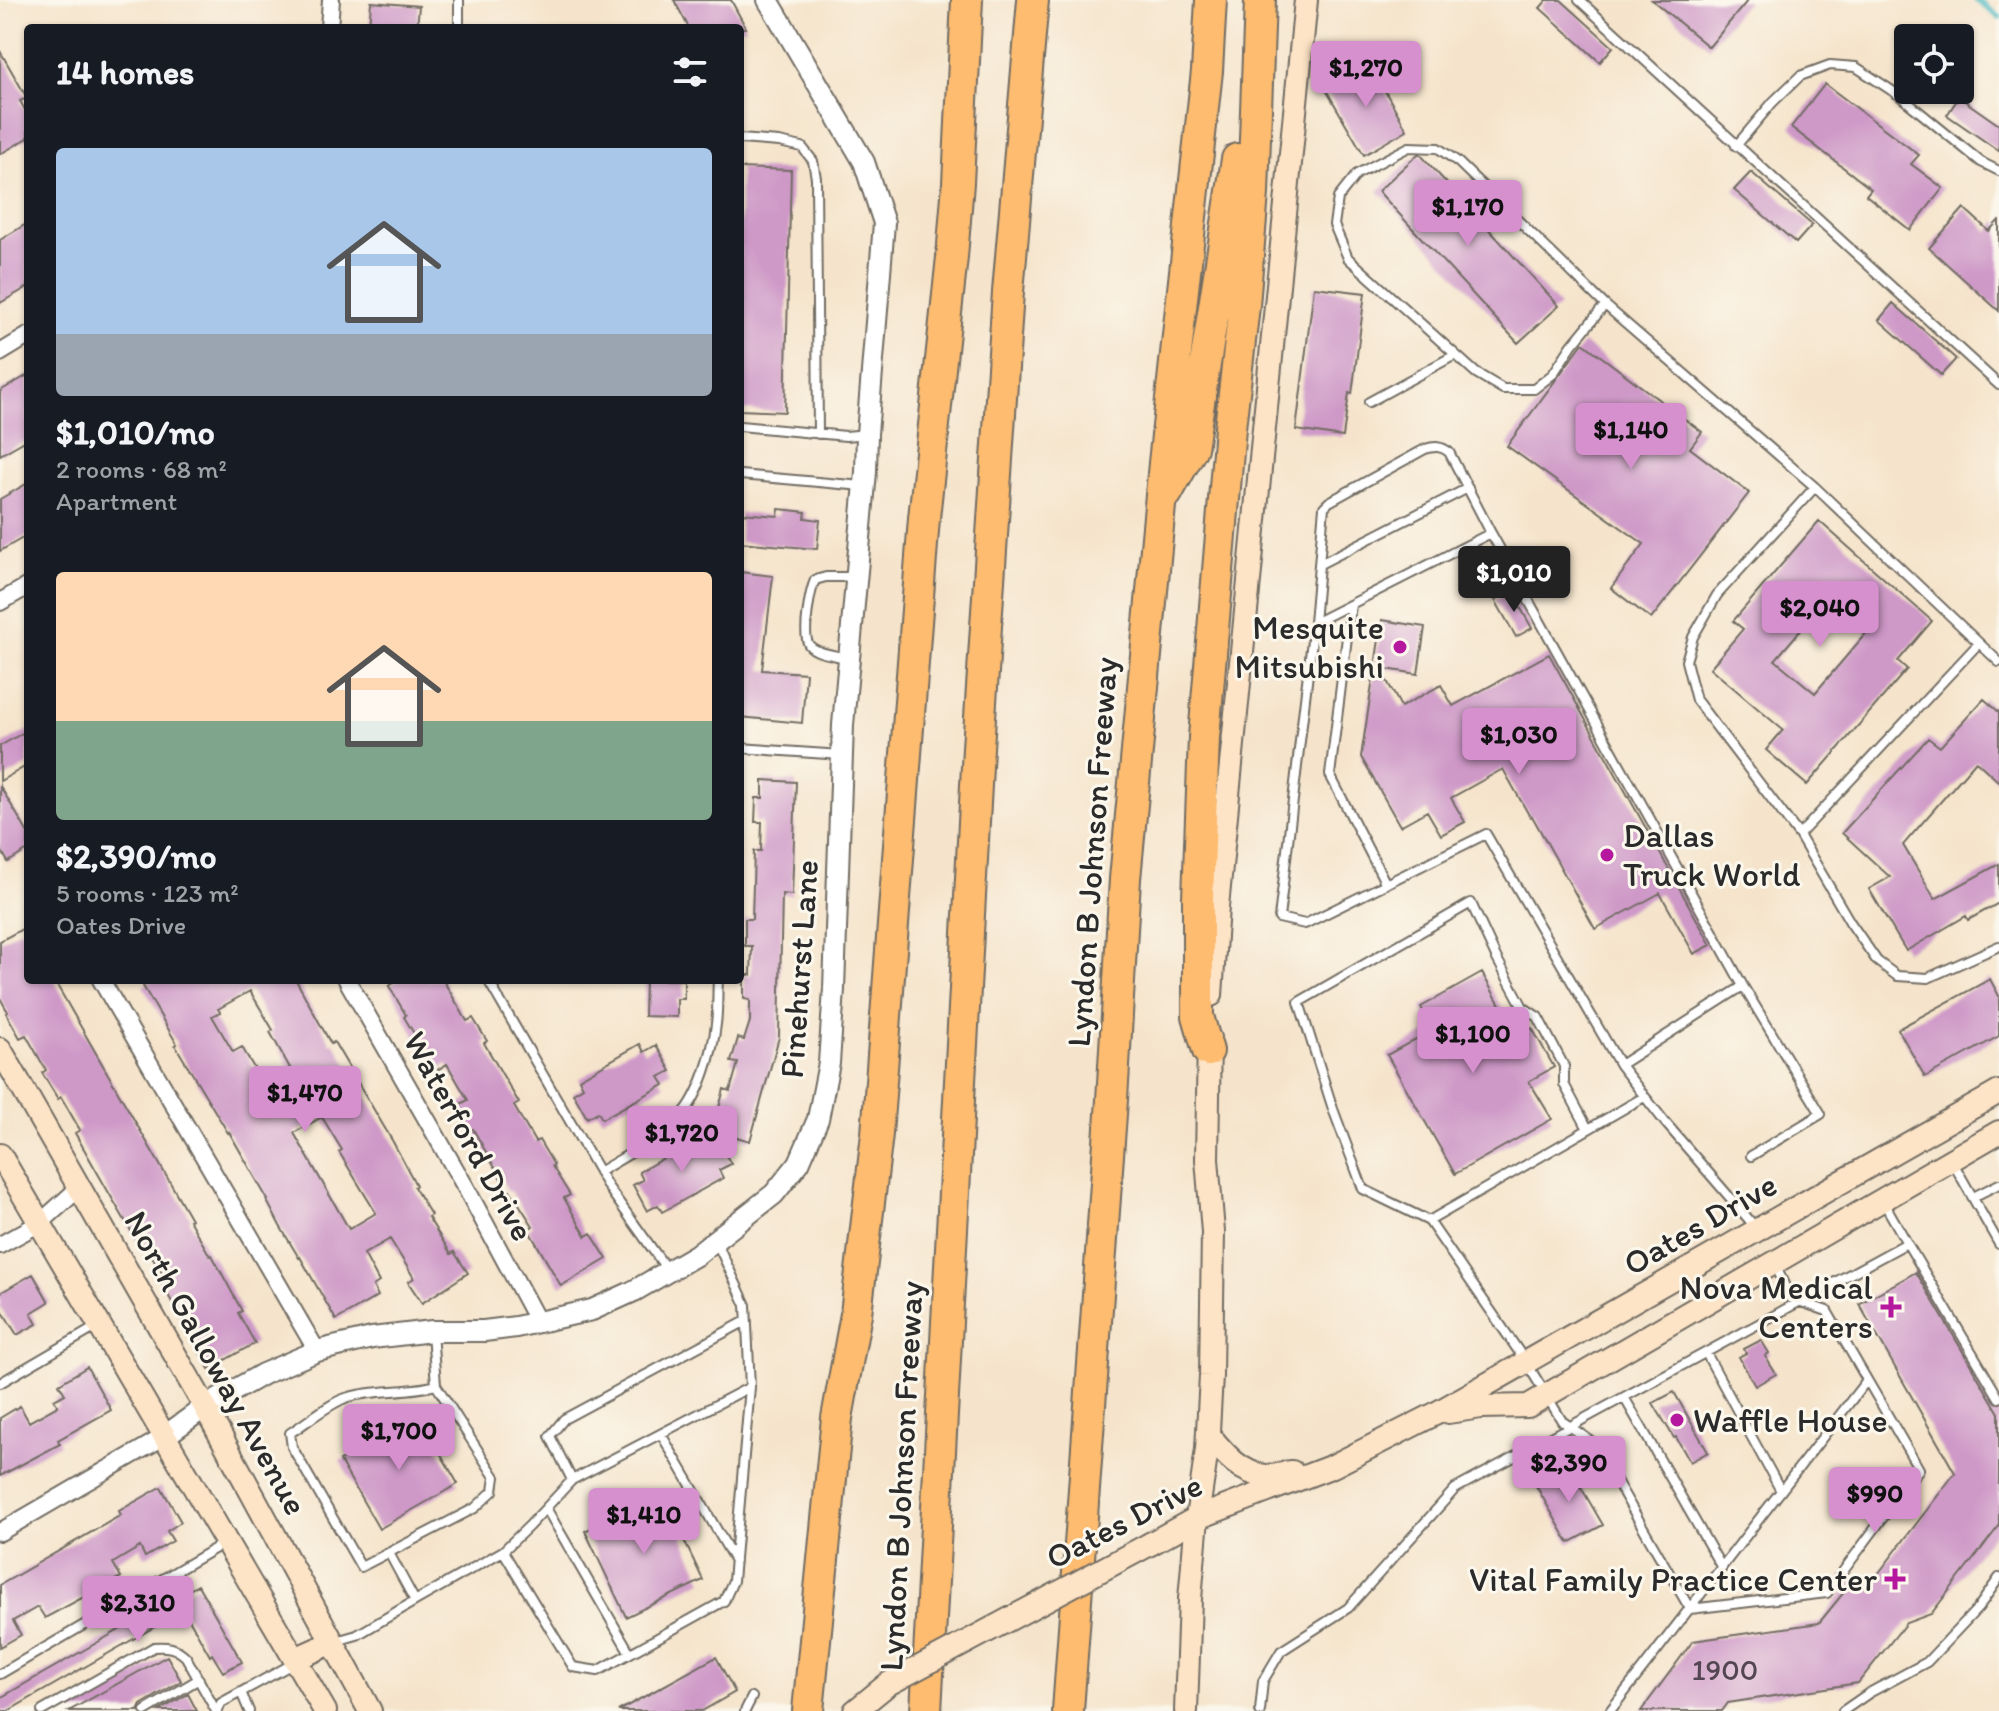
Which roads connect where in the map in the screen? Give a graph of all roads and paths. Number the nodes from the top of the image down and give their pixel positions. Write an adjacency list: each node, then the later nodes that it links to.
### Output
1 (331, 0): 10 (street)
2 (459, 0): 11 (lane)
3 (768, 0): 23 (street, Pinehurst Lane)
4 (967, 0): 122 (highway)
5 (1033, 0): 124 (highway, Lyndon B Johnson Freeway)
6 (1211, 0): 28 (highway, Lyndon B Johnson Freeway)
7 (1259, 0): 28 (highway); 50 (highway)
8 (1306, 0): 50 (main road)
9 (1579, 0): 13 (lane)
10 (329, 24)
11 (459, 24)
12 (744, 139): 22 (lane)
13 (1736, 146): 14 (lane); 19 (lane)
14 (1999, 171)
15 (1605, 305): 18 (lane); 18 (lane); 26 (lane)
16 (24, 338): 17 (street)
17 (0, 353)
18 (1455, 355): 20 (lane)
19 (1999, 385)
20 (1369, 402)
21 (744, 426): 22 (lane)
22 (818, 434): 23 (lane)
23 (867, 434): 25 (street, Pinehurst Lane)
24 (744, 475): 25 (lane)
25 (863, 486): 31 (street, Pinehurst Lane)
26 (1815, 487): 36 (lane); 41 (lane)
27 (1468, 488): 29 (lane); 30 (lane); 30 (lane)
28 (1160, 505): 125 (highway, Lyndon B Johnson Freeway)
29 (1491, 533): 34 (lane); 48 (lane)
30 (1320, 564): 35 (lane)
31 (856, 577): 37 (street, Pinehurst Lane); 37 (lane)
32 (24, 588): 33 (street)
33 (0, 602)
34 (1351, 605): 35 (lane); 42 (lane)
35 (1314, 623): 42 (lane)
36 (1979, 643): 38 (lane); 41 (lane)
37 (849, 658): 40 (street, Pinehurst Lane)
38 (1999, 662)
39 (744, 748): 40 (lane)
40 (842, 755): 67 (street, Pinehurst Lane)
41 (1799, 835): 43 (lane)
42 (1386, 884): 51 (lane)
43 (1998, 950)
44 (103, 984): 78 (street)
45 (349, 984): 75 (street, Waterford Drive)
46 (490, 984): 59 (lane)
47 (718, 984): 59 (lane)
48 (1743, 986): 51 (lane); 57 (lane)
49 (0, 1049): 61 (main road, North Galloway Avenue)
50 (1208, 1051): 92 (main road)
51 (1620, 1065): 53 (lane)
52 (1999, 1092): 66 (main road, Oates Drive)
53 (1644, 1097): 54 (lane); 66 (lane)
54 (1588, 1129): 64 (lane); 64 (lane)
55 (1999, 1132): 58 (main road, Oates Drive)
56 (0, 1155): 65 (main road)
57 (1751, 1156)
58 (1952, 1160): 62 (lane); 63 (main road, Oates Drive)
59 (599, 1172): 72 (lane)
60 (1999, 1184): 62 (lane)
61 (79, 1188): 65 (street); 88 (main road, North Galloway Avenue)
62 (1973, 1197): 69 (lane)
63 (1883, 1201): 68 (lane); 71 (main road, Oates Drive)
64 (1429, 1221): 80 (lane)
65 (40, 1223): 70 (street); 76 (main road)
66 (1758, 1230): 71 (main road); 80 (main road, Oates Drive)
67 (715, 1240): 72 (street, Pinehurst Lane); 74 (lane)
68 (1907, 1243): 73 (lane); 87 (lane)
69 (1999, 1244)
70 (0, 1245)
71 (1775, 1263): 73 (lane); 85 (main road, Oates Drive)
72 (668, 1271): 75 (street, Pinehurst Lane)
73 (1800, 1302): 79 (lane); 81 (lane)
74 (746, 1321): 84 (lane); 95 (lane)
75 (538, 1322): 77 (street, Pinehurst Lane)
76 (100, 1325): 82 (lane); 93 (main road)
77 (432, 1331): 78 (street, Pinehurst Lane); 83 (lane)
78 (317, 1351): 88 (street, Pinehurst Lane)
79 (1706, 1353): 86 (lane); 96 (lane)
80 (1526, 1362): 85 (lane); 89 (main road, Oates Drive)
81 (1867, 1380): 96 (lane); 107 (lane)
82 (0, 1383)
83 (436, 1385): 102 (lane); 102 (lane)
84 (750, 1387): 91 (lane); 103 (lane)
85 (1545, 1396): 89 (main road, Oates Drive); 90 (lane)
86 (1624, 1397): 90 (lane); 104 (lane)
87 (1999, 1398)
88 (205, 1407): 93 (street, Pinehurst Lane); 108 (main road, North Galloway Avenue)
89 (1435, 1414): 94 (main road, Oates Drive)
90 (1570, 1427): 107 (lane); 127 (lane)
91 (661, 1434): 95 (lane); 103 (lane)
92 (1208, 1434): 94 (main road); 98 (main road)
93 (165, 1436): 99 (street, Pinehurst Lane); 100 (main road)
94 (1333, 1466): 98 (main road, Oates Drive)
95 (572, 1480): 97 (lane)
96 (1781, 1491): 104 (lane)
97 (546, 1508): 101 (lane); 109 (lane)
98 (1197, 1518): 123 (main road, Oates Drive, bridge); 126 (main road)
99 (0, 1532)
100 (226, 1541): 110 (main road); 111 (lane)
101 (503, 1551): 106 (lane); 109 (lane)
102 (389, 1553): 106 (lane)
103 (735, 1561): 109 (lane)
104 (1722, 1568): 107 (lane)
105 (1999, 1578): 129 (lane)
106 (415, 1601): 108 (lane)
107 (1690, 1609): 128 (lane)
108 (331, 1643): 110 (main road); 120 (main road, North Galloway Avenue)
109 (630, 1653)
110 (296, 1660): 113 (lane); 119 (main road)
111 (0, 1674)
112 (199, 1679): 115 (lane); 116 (lane); 117 (lane)
113 (241, 1692): 117 (lane); 118 (lane)
114 (752, 1697): 121 (lane)
115 (42, 1711)
116 (145, 1711)
117 (217, 1711)
118 (249, 1711)
119 (325, 1711)
120 (370, 1711)
121 (745, 1711)
122 (808, 1711)
123 (855, 1711)
124 (926, 1711)
125 (1068, 1711)
126 (1186, 1711)
127 (1260, 1711)
128 (1610, 1711)
129 (1843, 1711)

